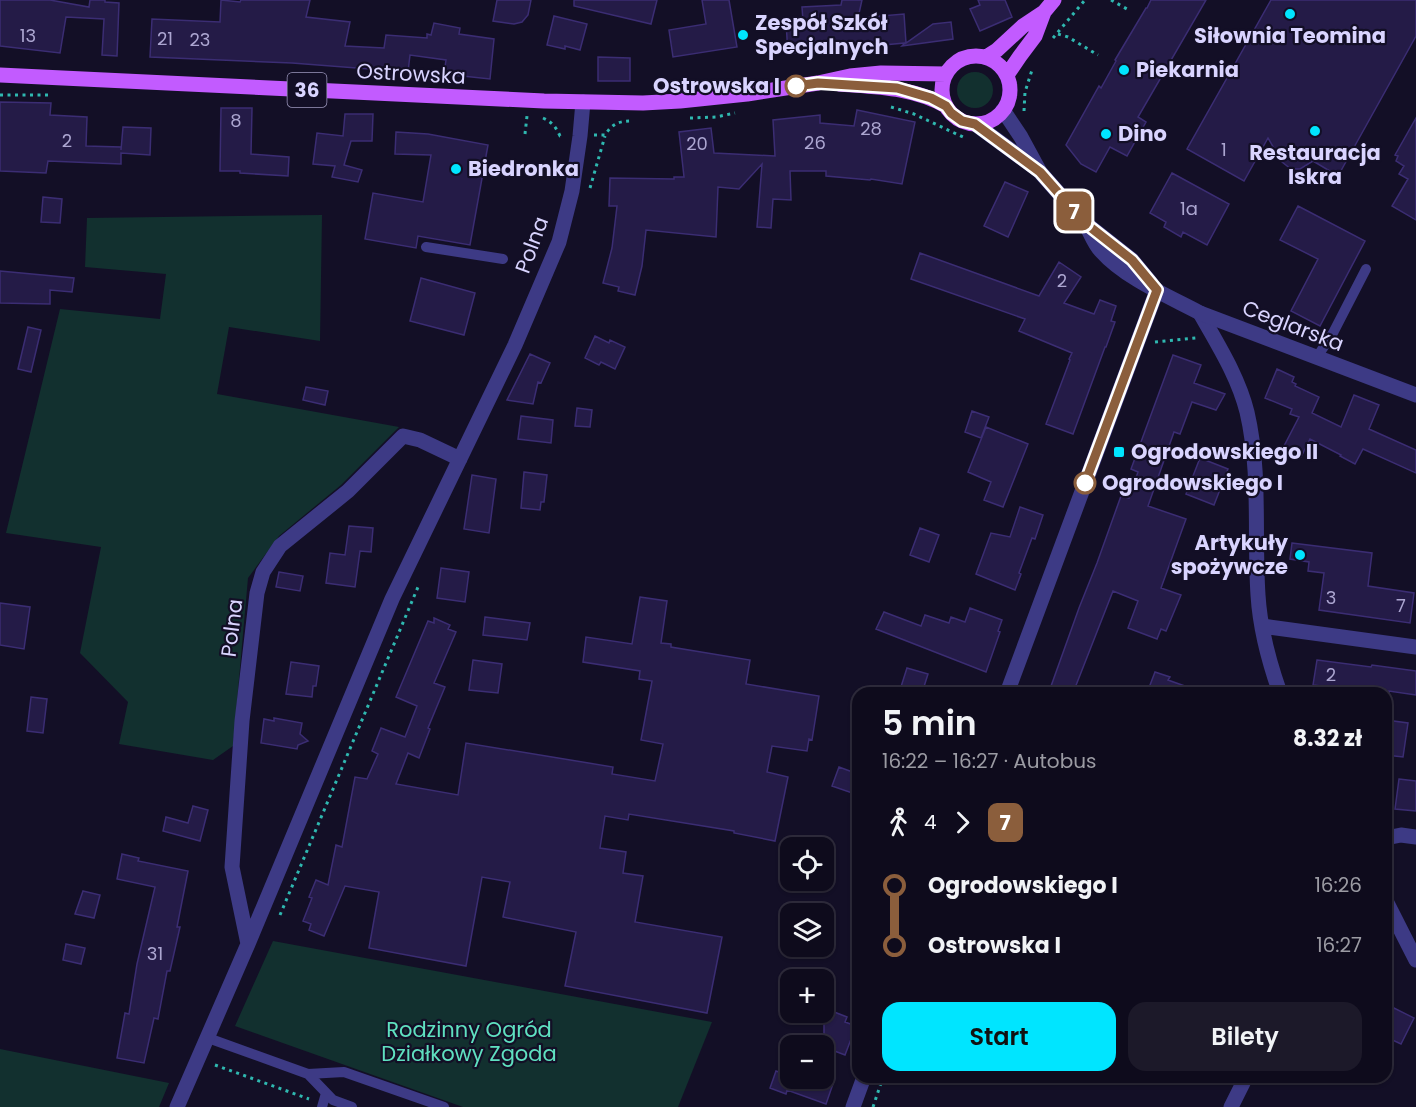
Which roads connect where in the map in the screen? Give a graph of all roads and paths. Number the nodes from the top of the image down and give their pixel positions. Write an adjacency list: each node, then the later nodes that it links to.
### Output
1 (1054, 0): 5 (main road)
2 (1085, 0): 6 (path)
3 (1111, 0): 4 (path)
4 (1127, 9)
5 (1044, 12): 9 (main road); 13 (main road)
6 (1057, 33): 7 (path); 8 (path)
7 (1050, 40)
8 (1098, 55)
9 (986, 57): 11 (main road); 13 (main road)
10 (1034, 63): 19 (path)
11 (946, 74): 14 (main road, Ostrowska / 36); 16 (main road)
12 (0, 75): 15 (main road, Ostrowska / 36)
13 (1007, 75): 17 (main road)
14 (818, 83): 15 (main road, Ostrowska / 36); 16 (main road, Ostrowska / 36)
15 (583, 102): 36 (street, Polna)
16 (946, 106): 21 (main road, 36)
17 (1003, 111): 21 (main road); 25 (street, Ceglarska)
18 (915, 114): 24 (path)
19 (1023, 114)
20 (527, 116): 22 (path)
21 (975, 124): 25 (street, Ceglarska)
22 (525, 134)
23 (605, 135): 26 (path)
24 (969, 141)
25 (1040, 172): 30 (street, Ceglarska)
26 (590, 190)
27 (426, 248): 28 (lane)
28 (503, 259)
29 (1366, 269): 34 (lane)
30 (1157, 290): 31 (street, Ceglarska); 40 (street)
31 (1200, 313): 34 (street, Ceglarska); 38 (street)
32 (1205, 337): 33 (path)
33 (1152, 342)
34 (1317, 357): 35 (street, Ceglarska)
35 (1416, 395)
36 (460, 459): 46 (street, Polna); 46 (street, Polna)
37 (422, 578): 45 (path)
38 (1262, 626): 39 (street); 41 (street)
39 (1416, 646)
40 (1009, 687)
41 (1278, 687)
42 (1392, 837): 43 (street)
43 (1416, 837)
44 (1392, 913): 47 (street)
45 (276, 924)
46 (248, 944): 48 (street, Polna)
47 (1416, 960)
48 (208, 1038): 49 (lane); 55 (street, Polna)
49 (224, 1044): 50 (lane); 56 (path)
50 (308, 1074): 54 (lane); 59 (lane)
51 (862, 1083): 60 (street)
52 (882, 1083): 61 (path)
53 (1243, 1083): 62 (street)
54 (326, 1093): 57 (lane); 58 (lane)
55 (177, 1107)
56 (309, 1107)
57 (322, 1107)
58 (352, 1107)
59 (444, 1107)
60 (853, 1107)
61 (873, 1107)
62 (1231, 1107)

